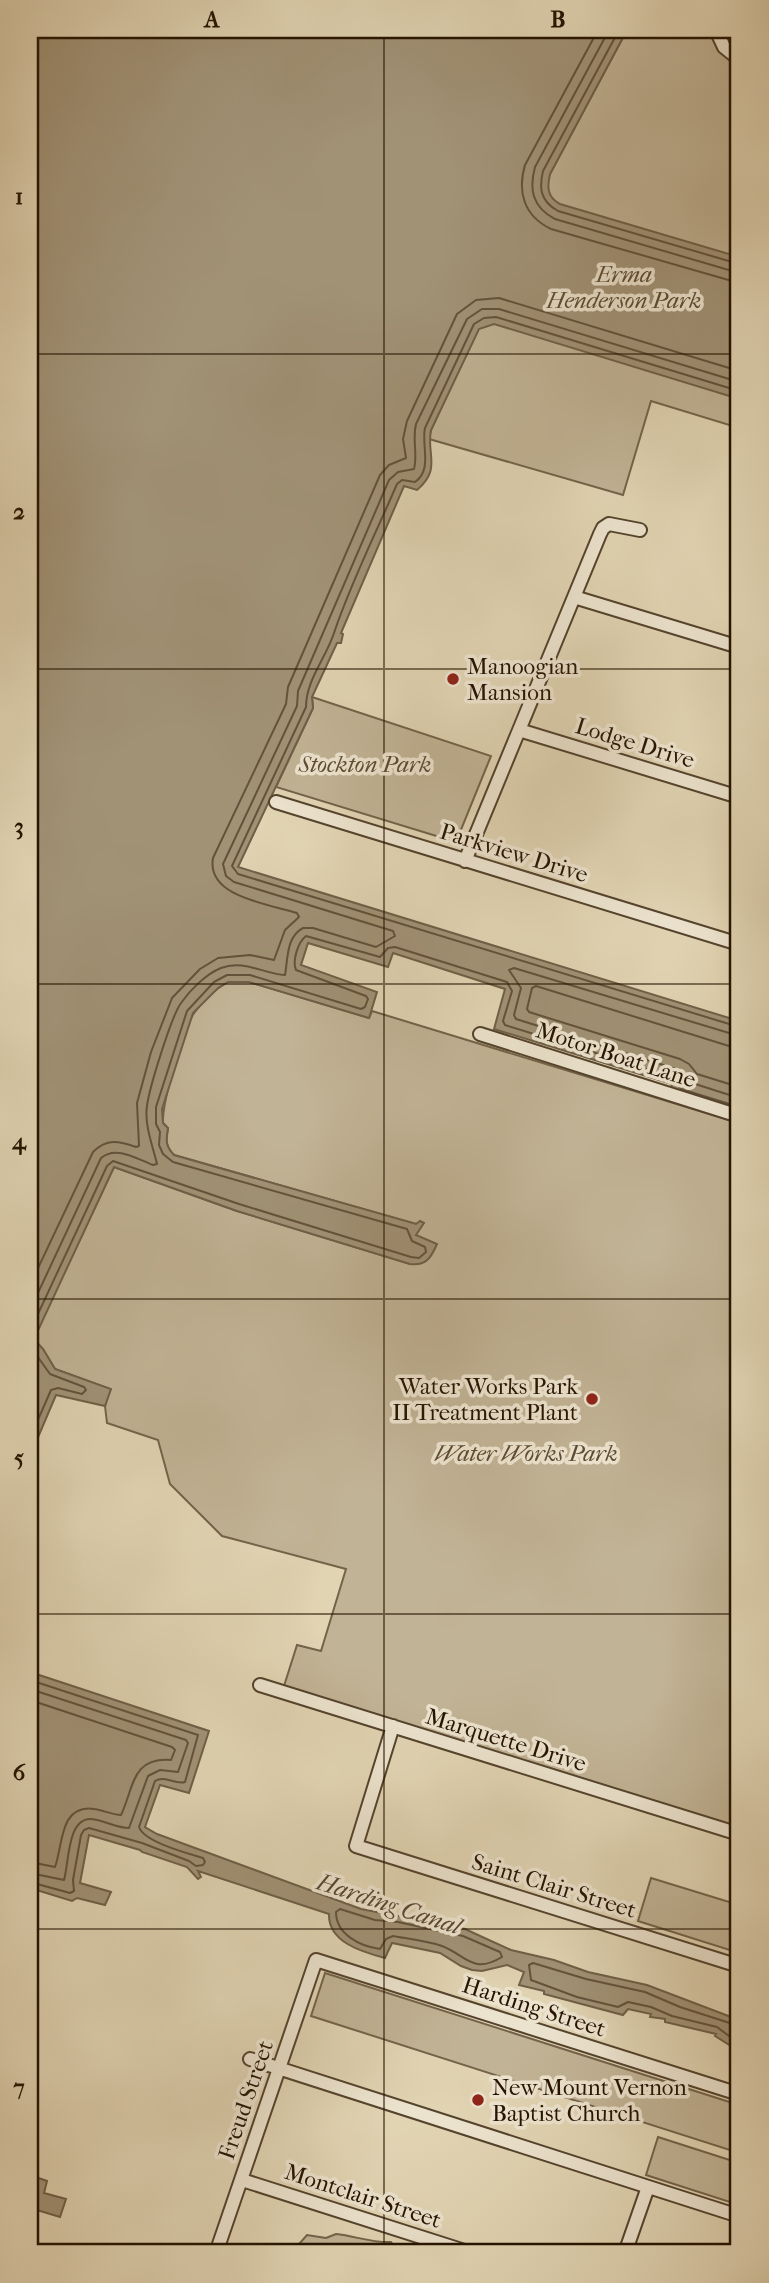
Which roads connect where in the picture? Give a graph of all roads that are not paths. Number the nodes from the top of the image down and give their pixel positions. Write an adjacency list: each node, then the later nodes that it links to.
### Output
1 (716, 30): 2 (street)
2 (739, 59)
3 (640, 530): 4 (street)
4 (574, 597): 5 (street); 6 (street)
5 (739, 647)
6 (519, 730): 7 (street, Lodge Drive); 9 (street)
7 (739, 797)
8 (276, 802): 9 (street, Parkview Drive)
9 (465, 861): 10 (street, Parkview Drive)
10 (739, 944)
11 (480, 1034): 12 (street, Motor Boat Lane)
12 (739, 1116)
13 (260, 1685): 14 (street, Marquette Drive)
14 (393, 1726): 15 (street, Marquette Drive); 17 (street, Saint Clair Street)
15 (739, 1835)
16 (316, 1960): 19 (street, Freud Street); 20 (street, Harding Street)
17 (739, 1966)
18 (250, 2059): 19 (street)
19 (279, 2068): 21 (street, Freud Street); 22 (street)
20 (739, 2094)
21 (242, 2180): 24 (street, Freud Street); 25 (street, Montclair Street)
22 (648, 2187): 23 (street); 26 (street)
23 (739, 2216)
24 (216, 2253)
25 (471, 2253)
26 (625, 2253)

